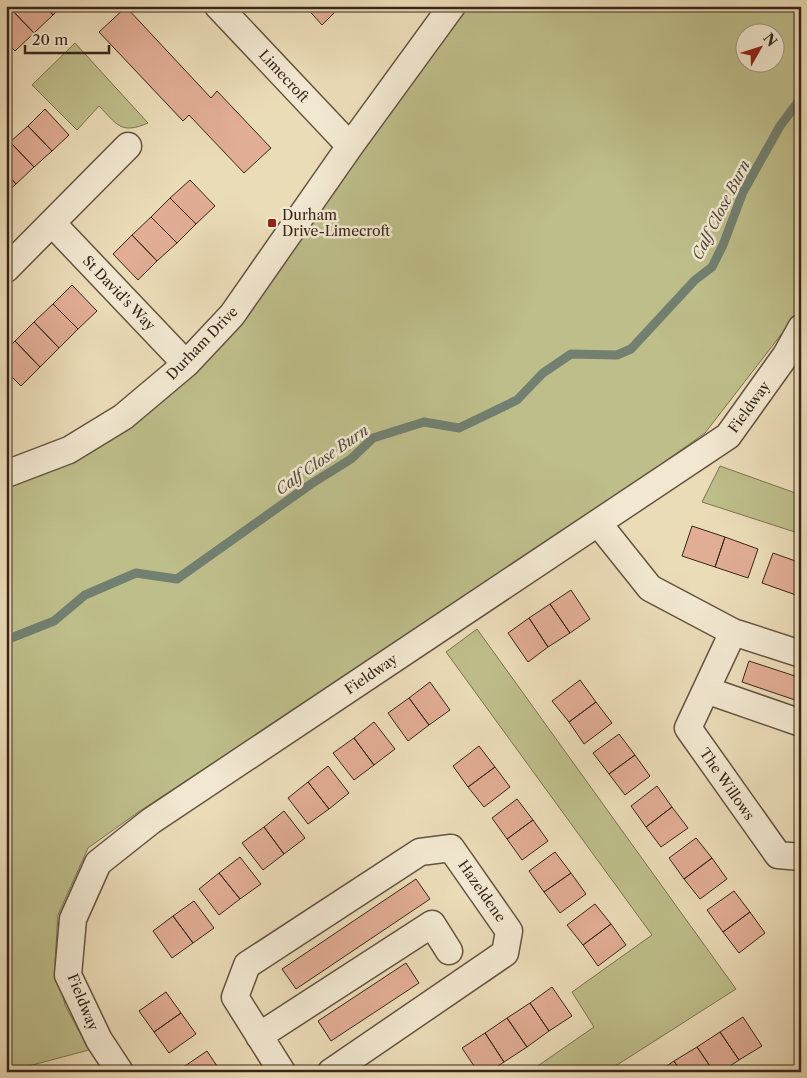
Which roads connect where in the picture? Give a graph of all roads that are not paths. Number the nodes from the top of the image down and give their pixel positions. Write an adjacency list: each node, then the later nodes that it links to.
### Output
1 (218, 6): 4 (street, Limecroft)
2 (452, 6): 4 (street, Durham Drive)
3 (128, 146): 5 (street)
4 (350, 146): 9 (street, Durham Drive)
5 (52, 223): 6 (street); 9 (street, St David's Way)
6 (6, 269)
7 (801, 328): 8 (street, Fieldway)
8 (794, 358): 11 (street, Fieldway)
9 (186, 364): 10 (street, Durham Drive)
10 (6, 474)
11 (598, 523): 12 (street); 19 (street, Fieldway)
12 (733, 632): 13 (street); 14 (street, The Willows)
13 (801, 654)
14 (706, 690): 15 (street); 16 (street, The Willows)
15 (801, 723)
16 (801, 857)
17 (449, 951): 18 (street)
18 (259, 1036): 20 (street, Hazeldene); 21 (street, Hazeldene)
19 (120, 1072)
20 (282, 1072)
21 (331, 1072)

